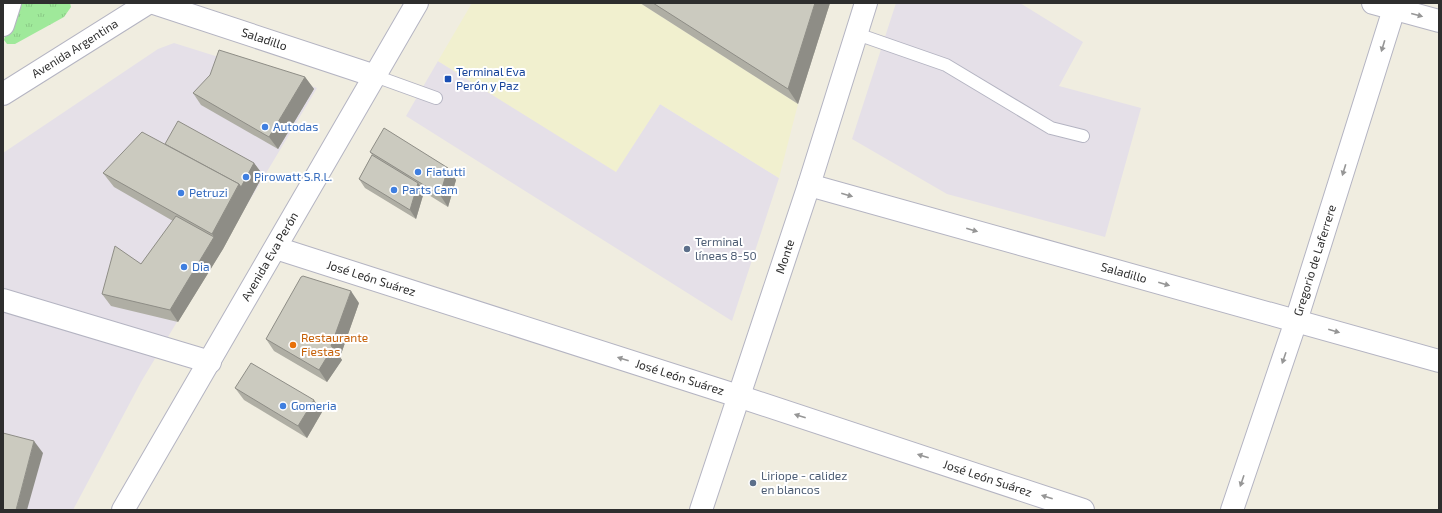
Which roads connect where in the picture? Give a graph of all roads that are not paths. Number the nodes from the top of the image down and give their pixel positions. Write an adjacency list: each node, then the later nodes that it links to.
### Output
1 (10, 3): 9 (street)
2 (148, 3): 12 (street, Avenida Argentina)
3 (154, 3): 11 (street, Saladillo)
4 (417, 3): 11 (street, Avenida Eva Perón)
5 (866, 3): 10 (street, Monte)
6 (1373, 3): 7 (street)
7 (1394, 9): 8 (street, one-way to 8); 18 (street, Gregorio de Laferrere, one-way to 18)
8 (1439, 22)
9 (3, 25)
10 (857, 34): 14 (lane); 15 (street, Monte)
11 (375, 76): 13 (lane); 16 (street, Avenida Eva Perón)
12 (3, 94)
13 (436, 98)
14 (1083, 136)
15 (809, 185): 18 (street, Saladillo, one-way to 18); 21 (street, Monte)
16 (276, 248): 20 (street, Avenida Eva Perón); 21 (street, José León Suárez, one-way to 16)
17 (3, 300): 20 (street)
18 (1296, 321): 19 (street, Saladillo, one-way to 19); 25 (street, Gregorio de Laferrere, one-way to 25)
19 (1439, 361)
20 (210, 362): 22 (street, Avenida Eva Perón)
21 (738, 396): 23 (street, Monte); 24 (street, José León Suárez, one-way to 21)
22 (123, 510)
23 (701, 510)
24 (1083, 510)
25 (1232, 510)

